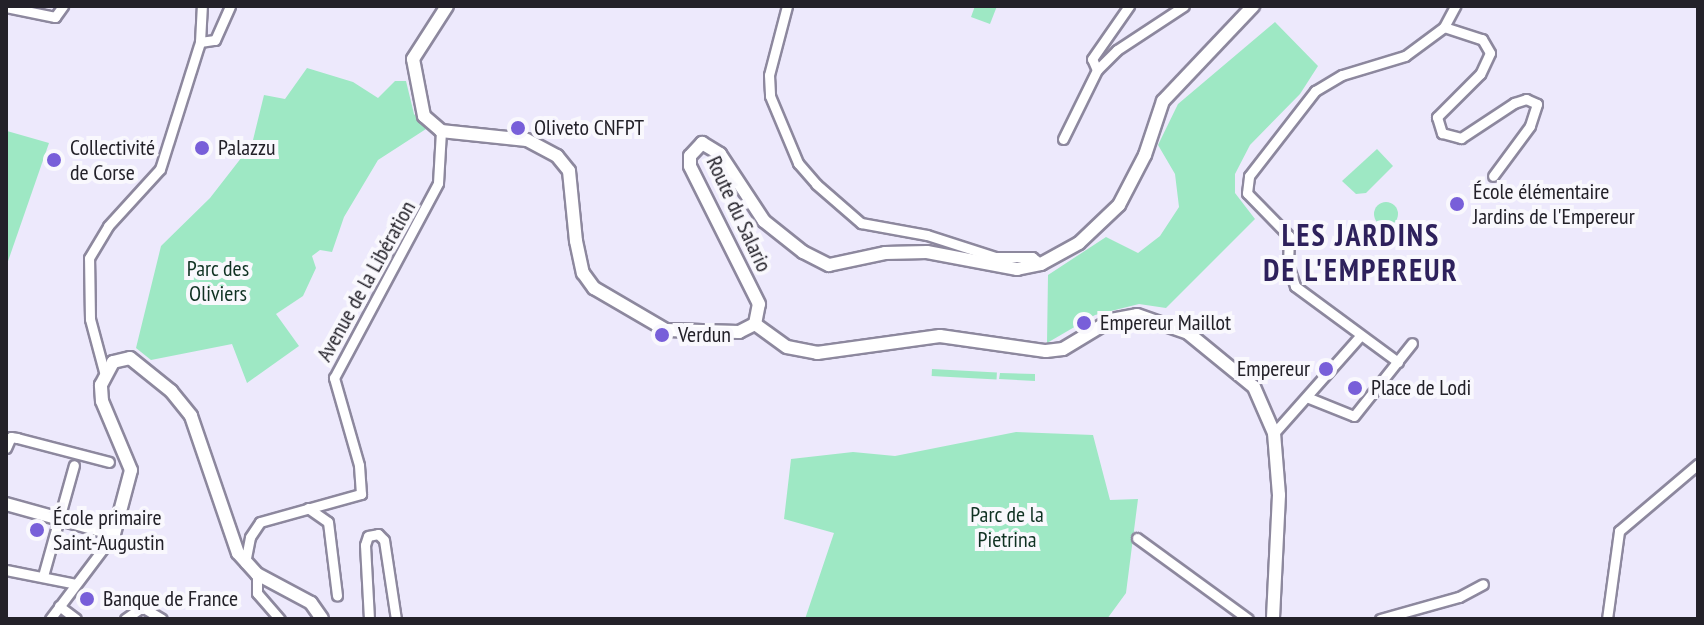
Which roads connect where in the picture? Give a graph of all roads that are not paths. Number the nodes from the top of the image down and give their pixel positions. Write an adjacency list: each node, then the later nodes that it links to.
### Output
1 (63, 6): 10 (street)
2 (202, 6): 12 (street)
3 (230, 6): 12 (street)
4 (447, 6): 14 (main road)
5 (787, 6): 17 (street)
6 (1129, 6): 13 (street)
7 (1184, 6): 13 (street)
8 (1253, 6): 17 (main road, Route du Salario)
9 (1455, 6): 11 (street)
10 (6, 7)
11 (1444, 27): 16 (street); 19 (street)
12 (200, 42): 22 (street)
13 (1097, 70): 15 (street)
14 (441, 131): 18 (main road); 30 (street, Avenue de la Libération)
15 (1063, 139)
16 (1493, 176)
17 (1041, 264): 18 (main road, Route du Salario)
18 (755, 324): 24 (main road)
19 (1360, 336): 21 (street); 23 (street)
20 (1412, 343): 21 (street)
21 (1398, 362): 23 (street)
22 (105, 375): 32 (main road); 34 (main road)
23 (1309, 398): 24 (street)
24 (1274, 433): 51 (main road)
25 (6, 448): 26 (street)
26 (109, 462)
27 (1698, 464): 53 (street)
28 (74, 465): 31 (street)
29 (6, 504): 31 (main road)
30 (308, 508): 34 (street); 40 (street)
31 (60, 519): 32 (main road); 37 (street)
32 (114, 534): 38 (street)
33 (1137, 538): 50 (street)
34 (245, 563): 36 (main road)
35 (6, 570): 37 (street)
36 (257, 574): 46 (street); 47 (main road)
37 (43, 576): 38 (street)
38 (76, 584): 41 (street)
39 (1483, 584): 52 (street)
40 (337, 595)
41 (59, 606): 42 (street); 43 (street)
42 (50, 619)
43 (76, 619)
44 (125, 619): 45 (street)
45 (162, 619)
46 (280, 619)
47 (322, 619)
48 (369, 619): 49 (street)
49 (396, 619)
50 (1248, 619)
51 (1273, 619)
52 (1380, 619)
53 (1607, 619)

